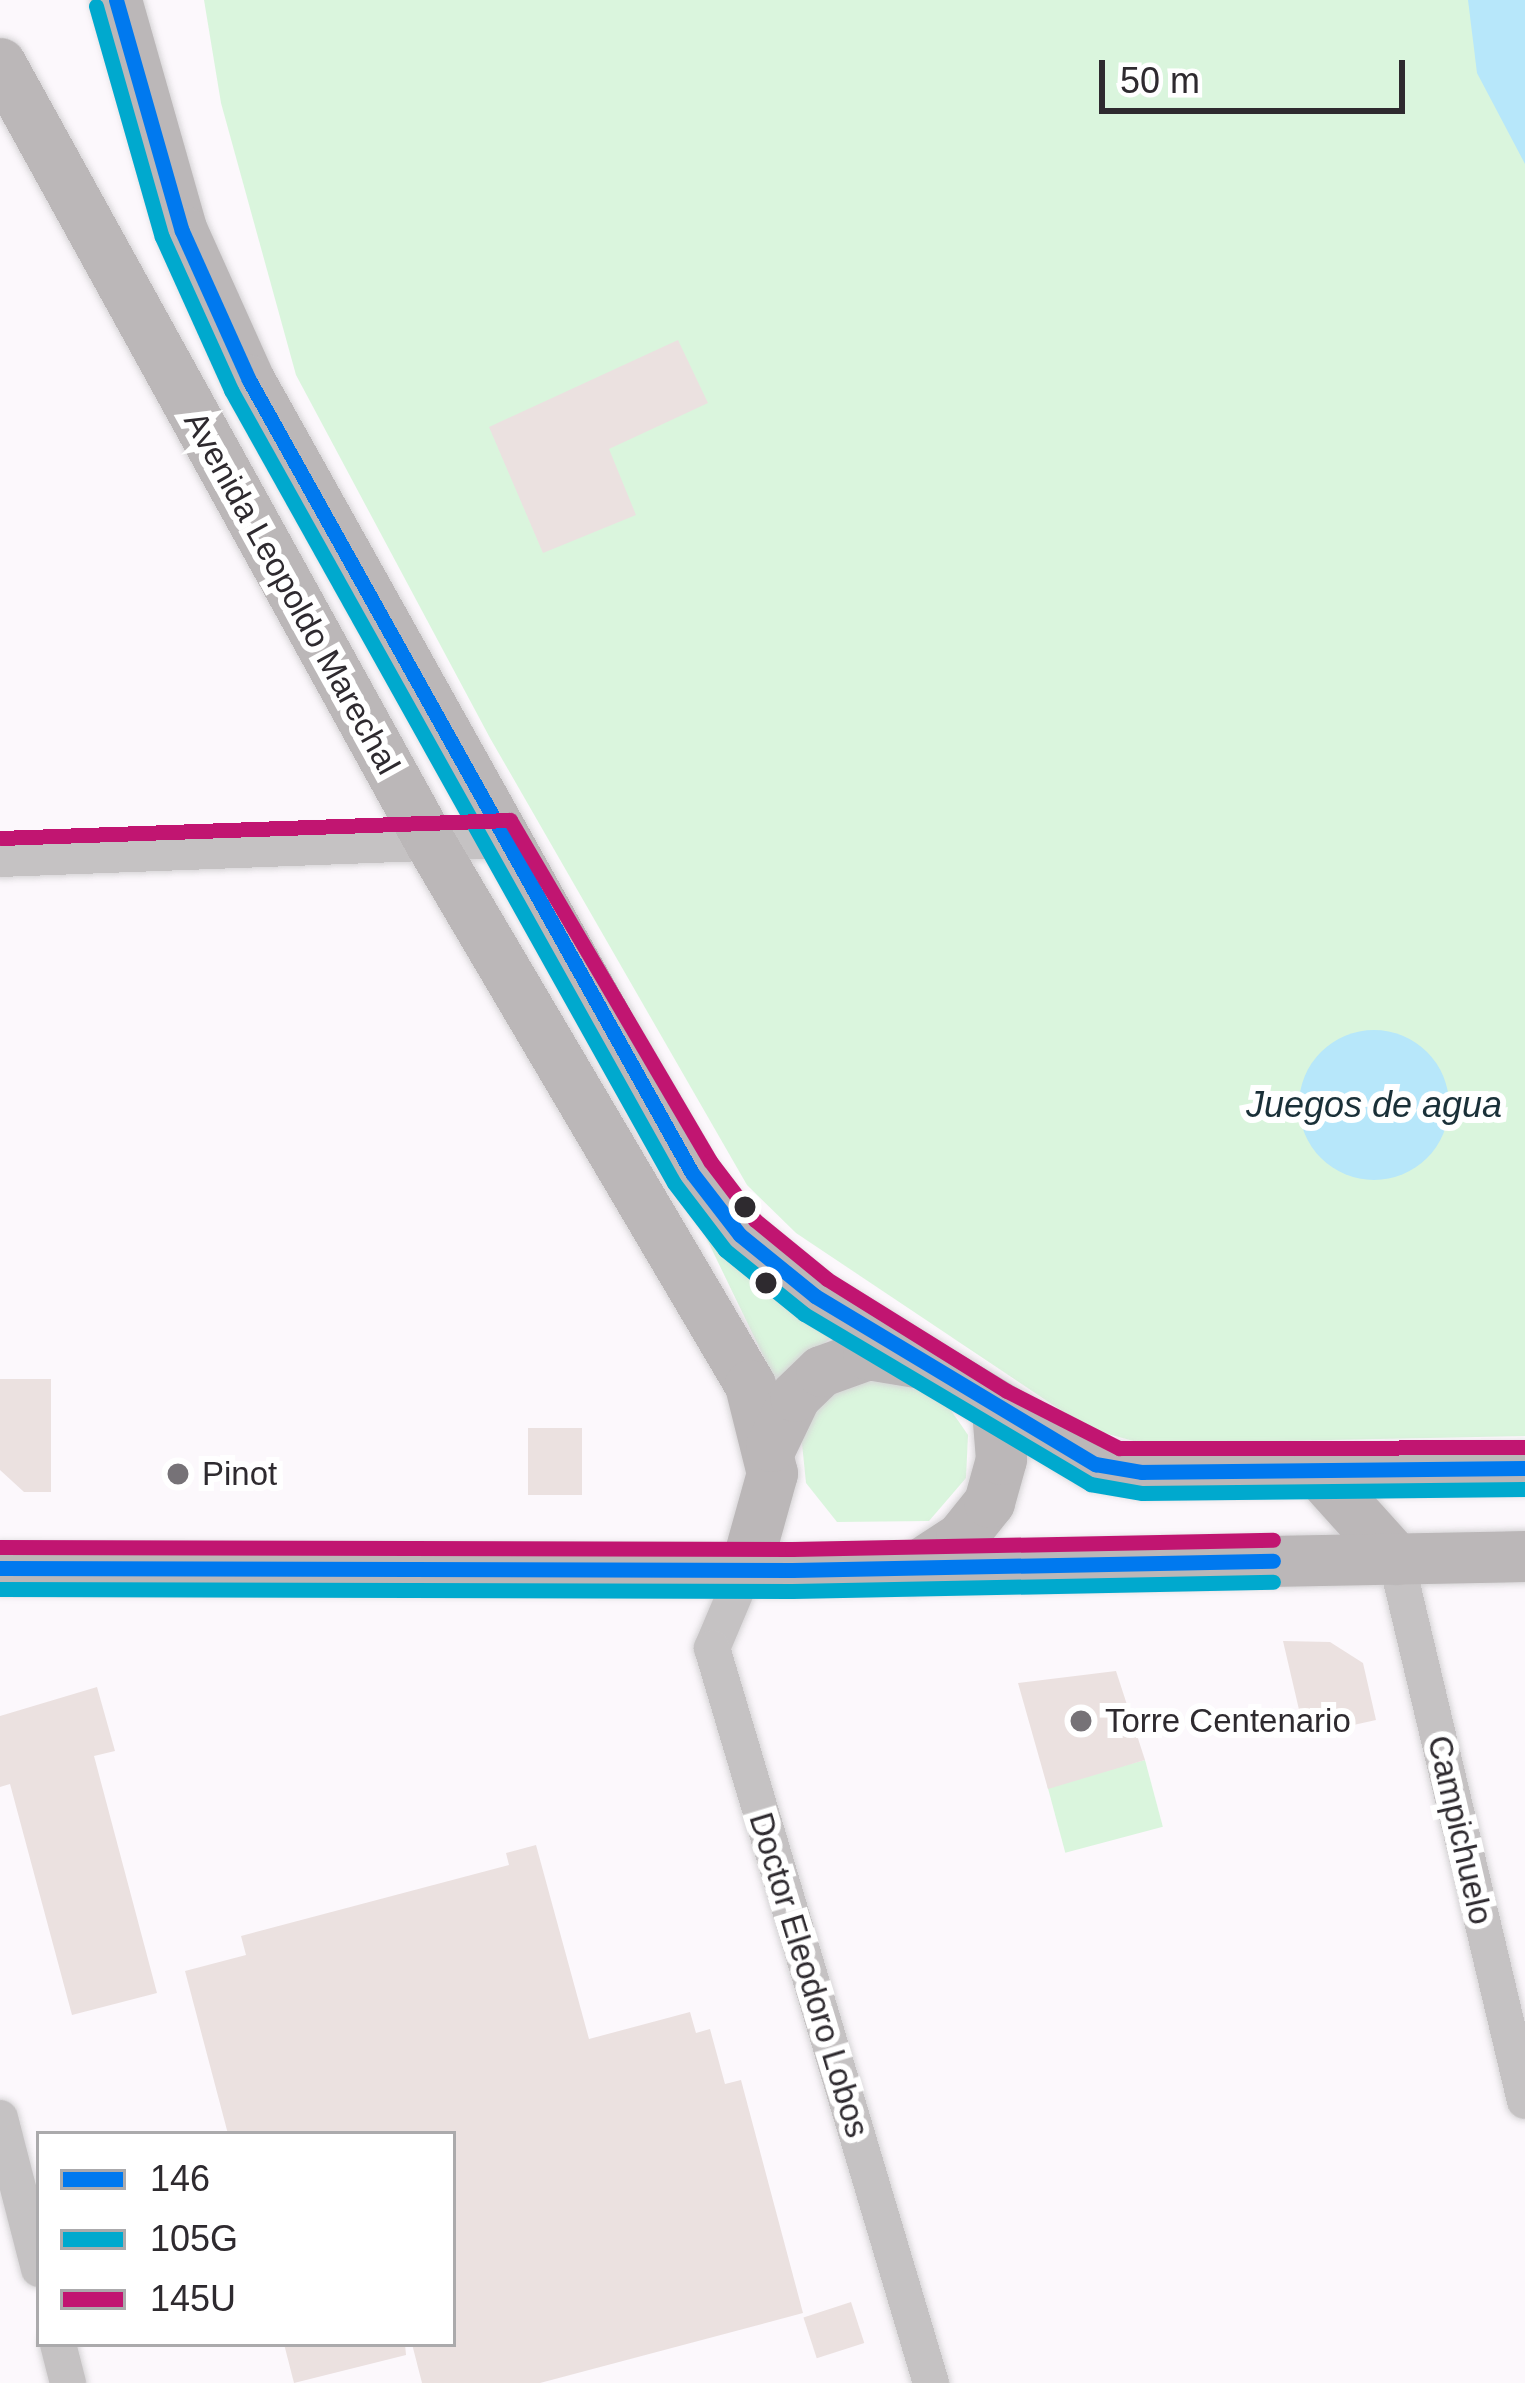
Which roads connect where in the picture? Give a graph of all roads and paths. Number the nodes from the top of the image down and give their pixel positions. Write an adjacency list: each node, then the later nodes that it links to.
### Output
1 (116, 0): 3 (main road, Avenida Leopoldo Marechal)
2 (0, 63): 4 (main road, Avenida Leopoldo Marechal)
3 (503, 840): 4 (street); 6 (main road, Avenida Leopoldo Marechal)
4 (431, 844): 5 (street); 8 (main road, Avenida Leopoldo Marechal)
5 (0, 859)
6 (939, 1370): 7 (main road, Avenida Leopoldo Marechal); 8 (main road)
7 (997, 1408): 10 (main road, Avenida Leopoldo Marechal); 14 (main road)
8 (771, 1446): 15 (main road, Avenida Leopoldo Marechal)
9 (1525, 1468): 10 (main road, Avenida Leopoldo Marechal)
10 (1316, 1470): 12 (main road)
11 (1525, 1556): 12 (main road)
12 (1396, 1558): 14 (main road); 16 (street, Campichuelo)
13 (0, 1568): 15 (main road)
14 (912, 1569): 15 (main road)
15 (745, 1570): 21 (street, Doctor Eleodoro Lobos)
16 (1525, 2102)
17 (0, 2119): 18 (street)
18 (36, 2257)
19 (59, 2347): 20 (street)
20 (68, 2383)
21 (931, 2383)

